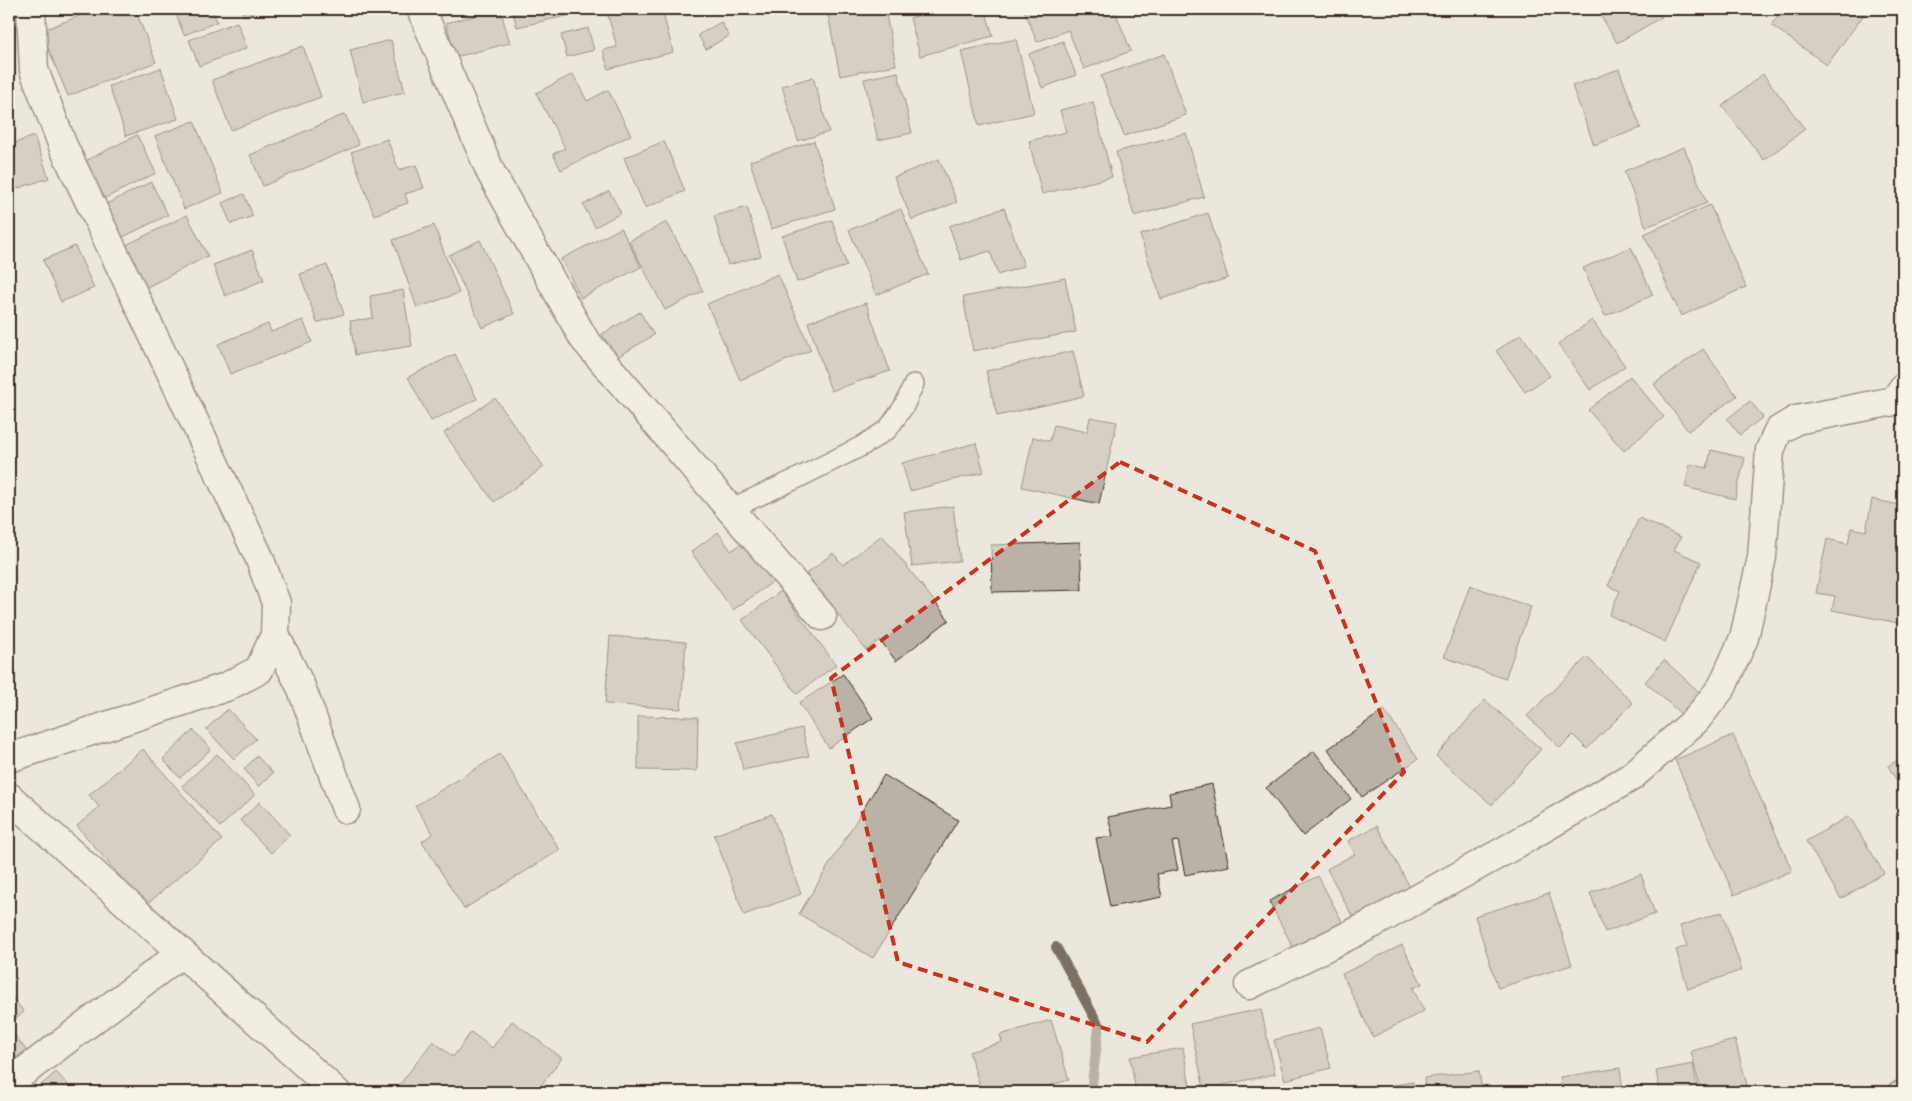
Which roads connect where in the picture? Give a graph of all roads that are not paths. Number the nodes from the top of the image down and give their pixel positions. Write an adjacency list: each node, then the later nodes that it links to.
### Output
1 (32, 9): 7 (street)
2 (421, 9): 5 (street)
3 (914, 384): 5 (lane)
4 (1903, 388): 12 (street)
5 (730, 509): 6 (street)
6 (822, 616)
7 (275, 636): 8 (street); 10 (street)
8 (9, 758)
9 (9, 797): 11 (street)
10 (346, 810)
11 (182, 953): 13 (street); 15 (street)
12 (1249, 985)
13 (9, 1083)
14 (1903, 1090): 16 (lane)
15 (336, 1092)
16 (1897, 1092)

